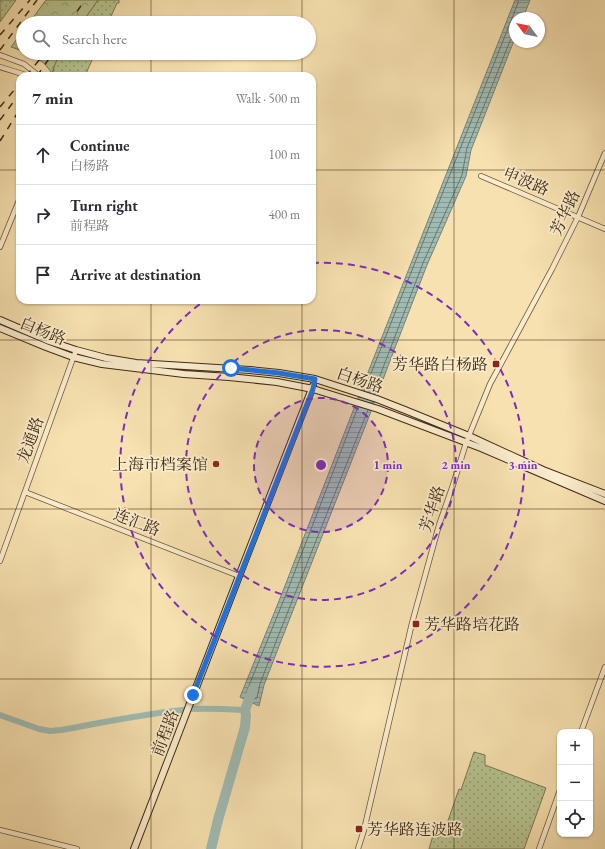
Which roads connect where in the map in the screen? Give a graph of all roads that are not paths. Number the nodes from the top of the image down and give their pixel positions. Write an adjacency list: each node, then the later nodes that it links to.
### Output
1 (0, 55): 4 (street)
2 (0, 67): 3 (street)
3 (16, 72)
4 (34, 72)
5 (605, 153): 8 (street, 芳华路)
6 (481, 176): 8 (street, 申波路)
7 (16, 208): 10 (street)
8 (578, 217): 9 (street, 申波路); 17 (street, 芳华路)
9 (605, 229)
10 (0, 247)
11 (0, 320): 13 (main road, 白杨路)
12 (0, 328): 14 (main road, 白杨路)
13 (76, 350): 14 (street, 龙通路); 15 (main road, 白杨路)
14 (73, 357): 16 (main road, 白杨路); 19 (street, 龙通路)
15 (315, 379): 16 (main road, 前程路); 17 (main road, 白杨路)
16 (313, 389): 18 (main road, 白杨路); 23 (main road, 前程路)
17 (469, 436): 18 (street, 芳华路); 20 (main road, 白杨路)
18 (466, 443): 21 (main road, 白杨路); 30 (street, 芳华路)
19 (25, 492): 22 (street, 龙通路); 23 (street, 连汇路)
20 (605, 494)
21 (605, 500)
22 (0, 560)
23 (239, 576): 29 (main road, 前程路)
24 (605, 667): 25 (street)
25 (582, 729)
26 (557, 798): 31 (street)
27 (0, 830): 28 (street)
28 (77, 849)
29 (134, 849)
30 (358, 849)
31 (539, 849)

